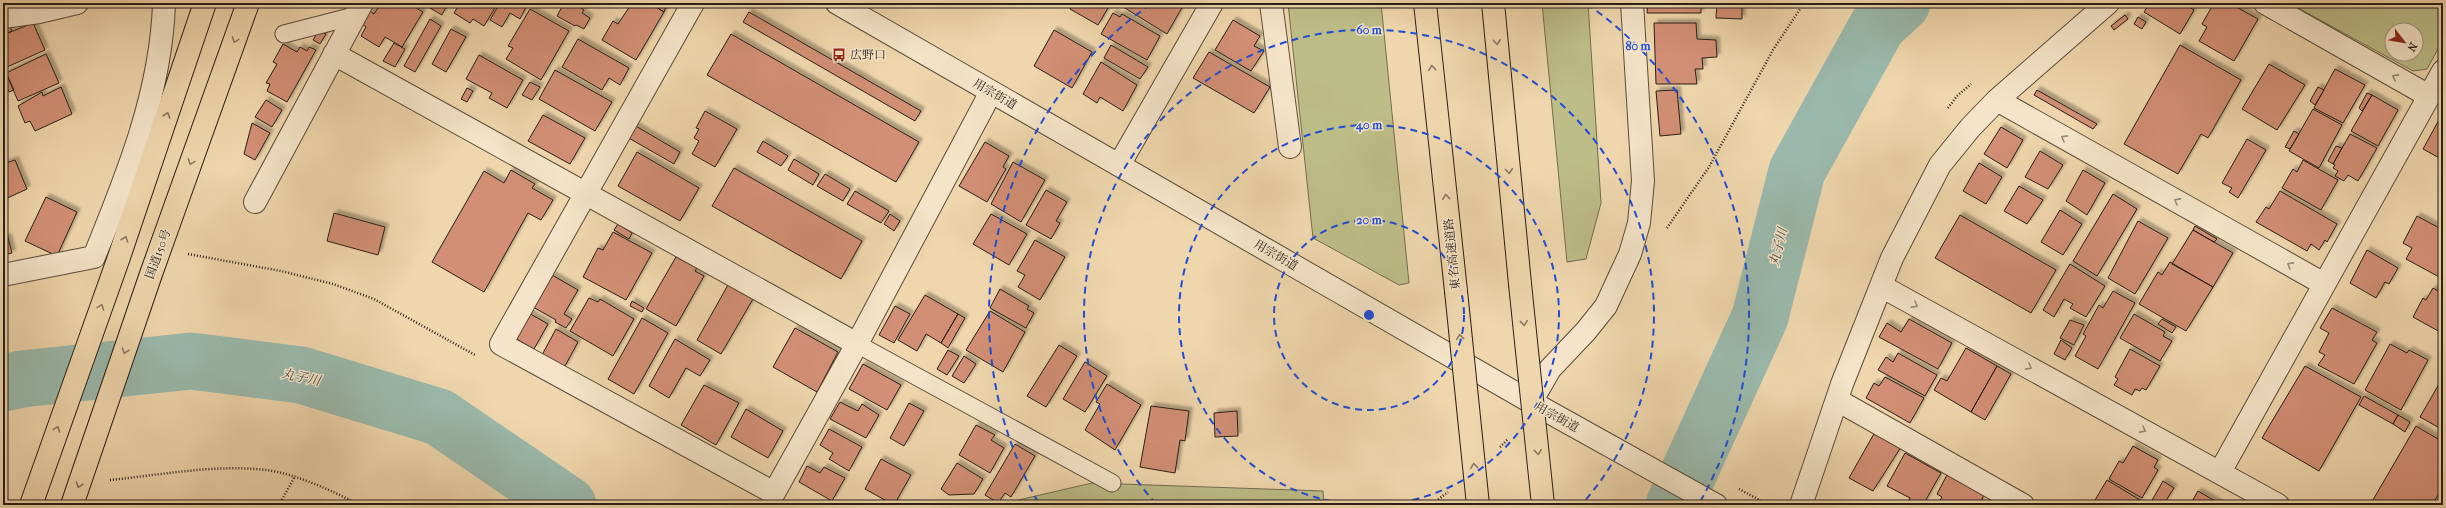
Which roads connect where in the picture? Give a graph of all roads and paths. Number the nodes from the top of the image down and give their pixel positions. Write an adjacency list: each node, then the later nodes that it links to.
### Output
1 (77, 3): 16 (street)
2 (163, 3): 29 (street)
3 (205, 3): 30 (highway, one-way to 3)
4 (248, 3): 28 (highway, 国道150号, one-way to 28)
5 (693, 3): 25 (street)
6 (837, 3): 20 (street, 用宗街道)
7 (1212, 3): 24 (street)
8 (1271, 3): 23 (street)
9 (1425, 3): 46 (highway, 東名高速道路, one-way to 9, bridge)
10 (1493, 3): 47 (highway, one-way to 47, bridge)
11 (1632, 3): 37 (street)
12 (1804, 3): 27 (path)
13 (2108, 3): 22 (street)
14 (2265, 3): 21 (street, one-way to 14)
15 (358, 10): 17 (lane); 18 (street)
16 (3, 17)
17 (284, 34)
18 (334, 54): 25 (street); 26 (street)
19 (2443, 71): 21 (street)
20 (991, 92): 24 (street, 用宗街道); 34 (street)
21 (2429, 96): 32 (street)
22 (1998, 100): 32 (street, one-way to 22); 33 (street)
23 (1290, 147)
24 (1119, 165): 37 (street, 用宗街道)
25 (586, 193): 34 (street); 34 (street)
26 (255, 202)
27 (1666, 230)
28 (159, 252): 35 (path); 43 (highway, 国道150号, one-way to 43)
29 (94, 257): 30 (street); 31 (street)
30 (115, 268): 42 (highway, one-way to 30)
31 (3, 275)
32 (2324, 284): 38 (street)
33 (1881, 286): 36 (street); 38 (street, one-way to 38)
34 (857, 344): 41 (lane)
35 (480, 357)
36 (1837, 400): 49 (street); 50 (street)
37 (1530, 402): 48 (street, 用宗街道)
38 (2220, 472): 51 (street)
39 (294, 478): 40 (path); 44 (path); 45 (path)
40 (108, 480)
41 (1112, 482)
42 (31, 505)
43 (72, 505)
44 (279, 505)
45 (360, 505)
46 (1478, 505)
47 (1543, 505)
48 (1716, 505)
49 (1801, 505)
50 (2023, 505)
51 (2278, 505)

